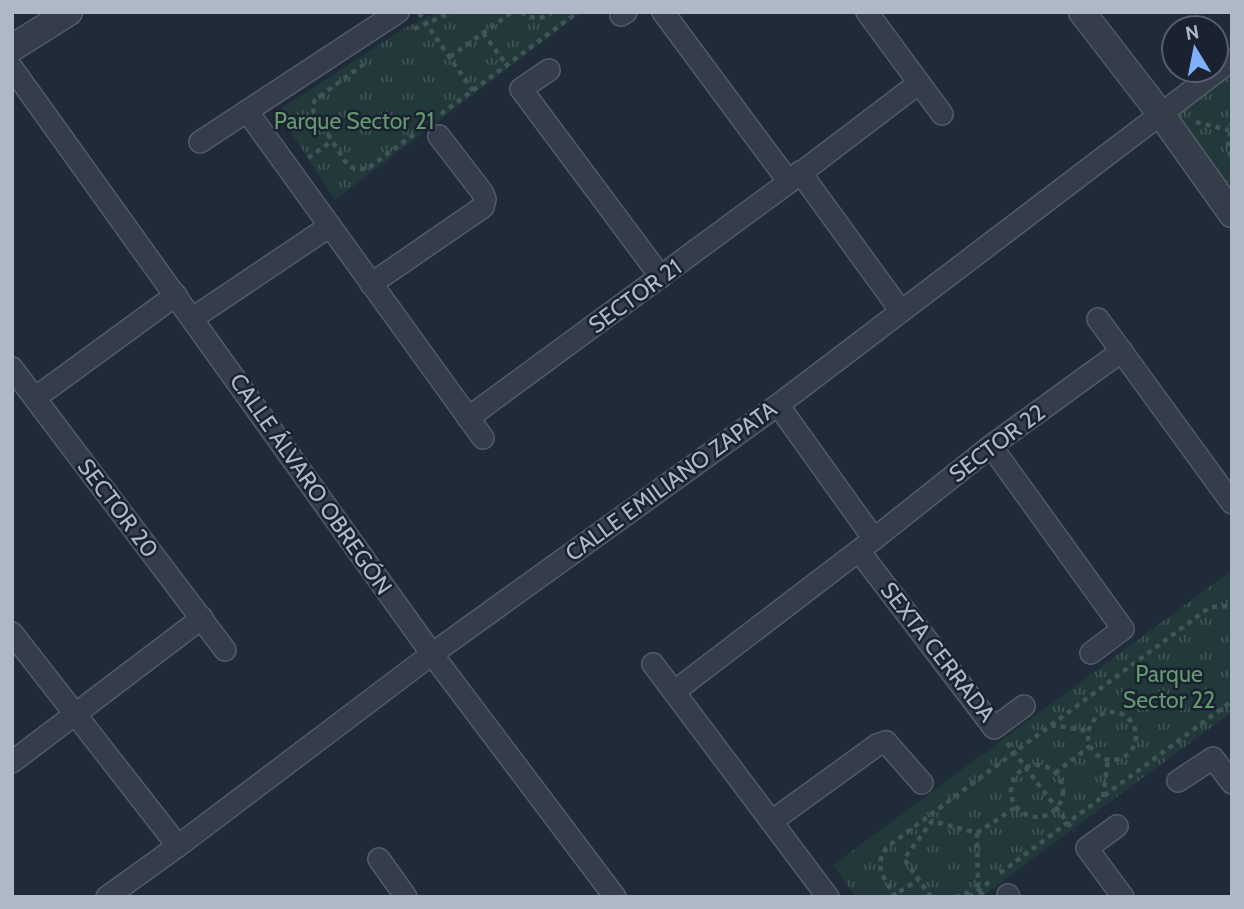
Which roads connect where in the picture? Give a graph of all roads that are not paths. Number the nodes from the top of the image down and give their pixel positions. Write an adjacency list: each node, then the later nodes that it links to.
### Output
1 (69, 12): 6 (street)
2 (398, 12): 11 (street)
3 (663, 12): 16 (street)
4 (867, 12): 10 (street)
5 (1082, 12): 13 (street)
6 (12, 48)
7 (1232, 60): 13 (street, CALLE EMILIANO ZAPATA)
8 (12, 68): 21 (street, CALLE ÁLVARO OBREGÓN)
9 (549, 70): 19 (street)
10 (919, 83): 12 (street); 16 (street, SECTOR 21)
11 (247, 111): 15 (street); 18 (street)
12 (942, 114)
13 (1160, 114): 17 (street); 22 (street, CALLE EMILIANO ZAPATA)
14 (430, 129): 20 (street)
15 (200, 142)
16 (795, 177): 19 (street, SECTOR 21); 22 (street)
17 (1232, 214)
18 (330, 226): 20 (street); 23 (street)
19 (661, 277): 29 (street, SECTOR 21)
20 (371, 284): 29 (street)
21 (176, 295): 23 (street, CALLE ÁLVARO OBREGÓN); 27 (street)
22 (901, 311): 28 (street, CALLE EMILIANO ZAPATA)
23 (194, 318): 38 (street, CALLE ÁLVARO OBREGÓN)
24 (1098, 319): 25 (street)
25 (1122, 351): 31 (street, SECTOR 22); 32 (street)
26 (12, 368): 27 (street, SECTOR 20)
27 (34, 398): 34 (street, SECTOR 20)
28 (778, 405): 33 (street); 38 (street, CALLE EMILIANO ZAPATA)
29 (468, 418): 30 (street)
30 (483, 438)
31 (991, 446): 33 (street, SECTOR 22); 37 (street)
32 (1232, 503)
33 (867, 545): 40 (street, SECTOR 22); 41 (street, SEXTA CERRADA)
34 (202, 618): 36 (street, SECTOR 20); 42 (street)
35 (12, 633): 42 (street)
36 (225, 650)
37 (1091, 653)
38 (432, 654): 49 (street, CALLE EMILIANO ZAPATA); 53 (street, CALLE ÁLVARO OBREGÓN)
39 (653, 664): 40 (street)
40 (675, 691): 47 (street)
41 (1024, 706)
42 (74, 715): 43 (street); 49 (street)
43 (12, 762)
44 (1178, 781): 46 (street)
45 (922, 783): 47 (street)
46 (1232, 783)
47 (772, 821): 54 (street)
48 (1117, 826): 55 (street)
49 (178, 846): 52 (street, CALLE EMILIANO ZAPATA)
50 (379, 859): 51 (street)
51 (397, 893)
52 (107, 897)
53 (615, 897)
54 (828, 897)
55 (1123, 897)

